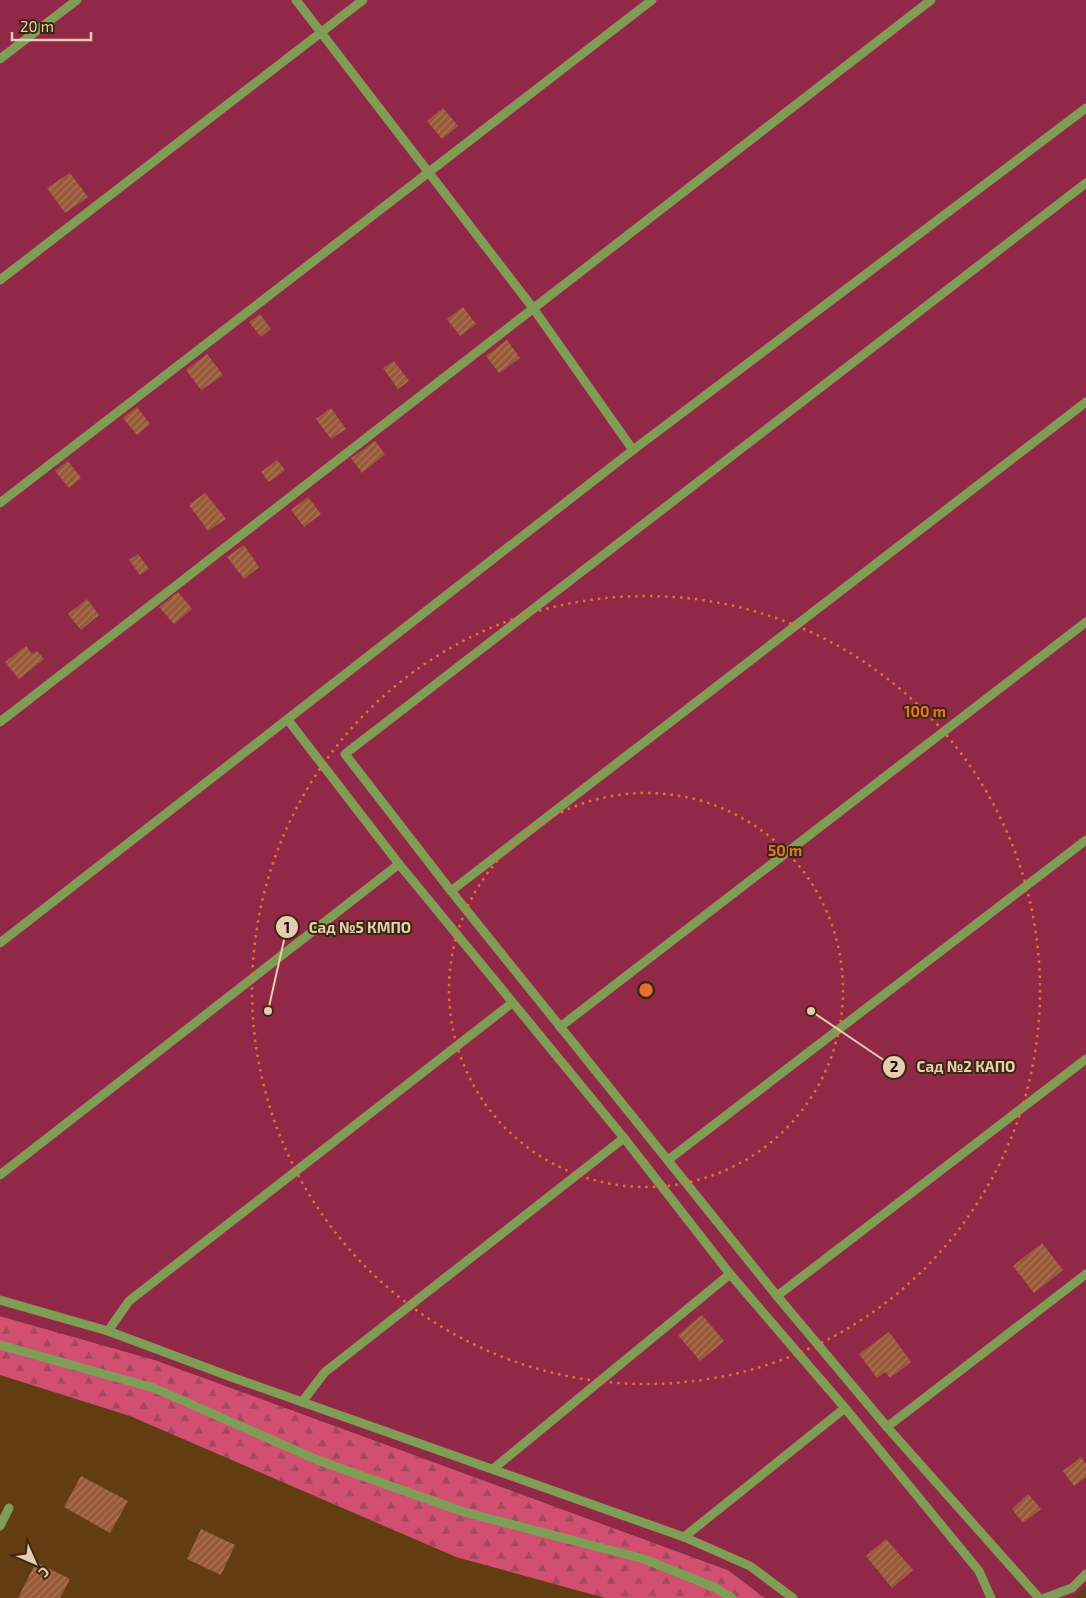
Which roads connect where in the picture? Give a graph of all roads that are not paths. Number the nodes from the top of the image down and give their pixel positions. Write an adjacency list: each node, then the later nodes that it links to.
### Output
1 (77, 0): 7 (street)
2 (296, 0): 6 (street)
3 (363, 0): 6 (street)
4 (652, 0): 9 (street)
5 (931, 0): 12 (street)
6 (320, 33): 9 (street); 11 (street)
7 (0, 59)
8 (1086, 108): 14 (street)
9 (429, 174): 12 (street); 15 (street)
10 (1086, 183): 21 (street)
11 (0, 280)
12 (533, 308): 14 (street); 18 (street)
13 (1086, 402): 21 (street)
14 (633, 450): 17 (street)
15 (0, 503)
16 (1086, 622): 24 (street)
17 (288, 720): 20 (street); 22 (street)
18 (0, 722)
19 (1086, 840): 27 (street)
20 (399, 864): 23 (street); 28 (street)
21 (451, 891): 24 (street)
22 (0, 943)
23 (512, 1003): 26 (street); 33 (street)
24 (560, 1027): 27 (street)
25 (1086, 1059): 31 (street)
26 (624, 1138): 29 (street); 35 (street)
27 (668, 1160): 31 (street)
28 (0, 1174)
29 (730, 1274): 36 (street); 38 (street)
30 (1086, 1274): 37 (street)
31 (776, 1296): 37 (street)
32 (0, 1300): 33 (street)
33 (108, 1330): 35 (street)
34 (0, 1345): 43 (street)
35 (302, 1402): 38 (street)
36 (845, 1408): 41 (street); 45 (street)
37 (887, 1426): 46 (street)
38 (493, 1469): 41 (street)
39 (9, 1508): 40 (street)
40 (0, 1526)
41 (684, 1537): 44 (street)
42 (1086, 1574): 47 (street)
43 (732, 1598)
44 (793, 1598)
45 (991, 1598)
46 (1038, 1598)
47 (1045, 1598)

